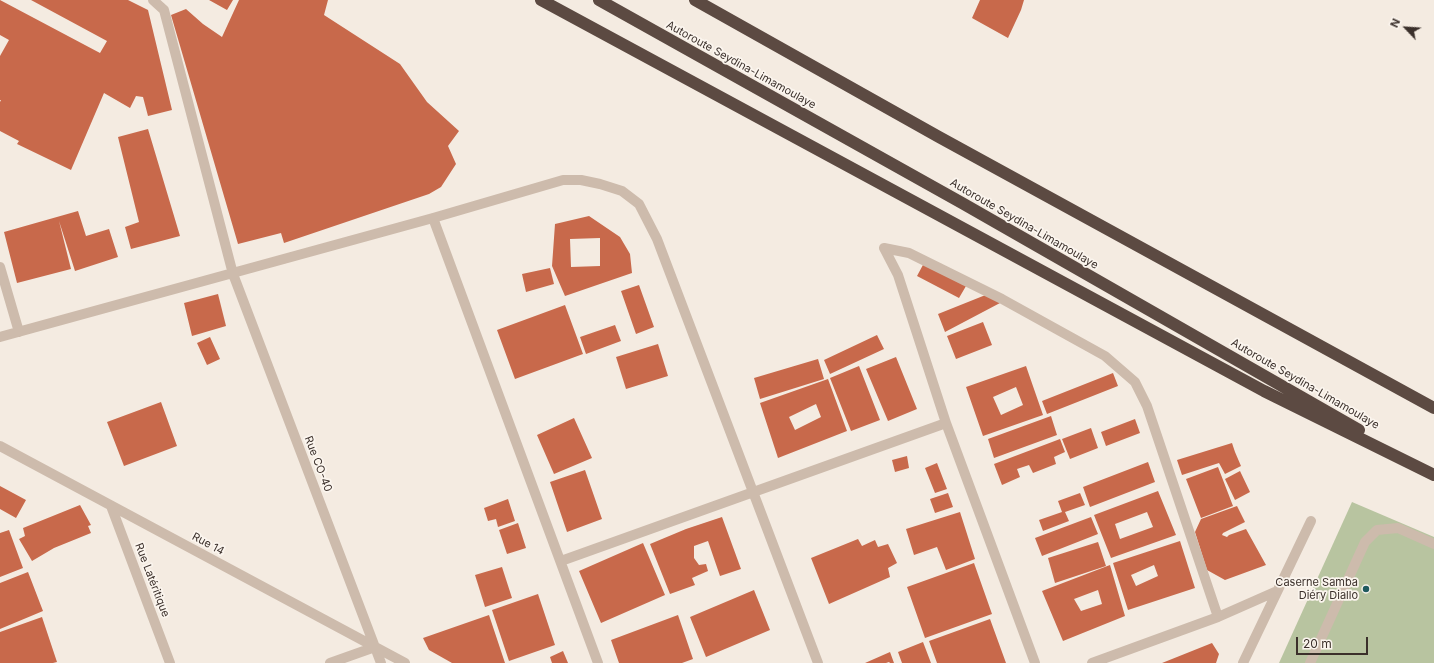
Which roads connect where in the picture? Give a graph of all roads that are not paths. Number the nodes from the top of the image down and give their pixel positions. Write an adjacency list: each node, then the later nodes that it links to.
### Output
1 (153, 0): 7 (street, Rue CO-40)
2 (542, 0): 13 (highway)
3 (599, 0): 13 (highway, Autoroute Seydina-Limamoulaye)
4 (695, 0): 10 (highway)
5 (433, 218): 7 (street); 14 (street); 18 (street)
6 (0, 267): 8 (street)
7 (233, 274): 8 (street); 21 (street, Rue CO-40)
8 (19, 332): 9 (street)
9 (0, 337)
10 (1434, 408)
11 (946, 423): 14 (street); 20 (street); 28 (street)
12 (0, 446): 15 (street, Rue 14)
13 (1434, 474)
14 (754, 492): 18 (street); 27 (street)
15 (111, 506): 21 (street, Rue 14); 22 (street, Rue Latéritique)
16 (1311, 521): 19 (street)
17 (1434, 544): 31 (street)
18 (561, 562): 26 (street)
19 (1277, 591): 20 (street); 30 (street)
20 (1218, 617): 29 (street)
21 (375, 647): 23 (street); 24 (street, Rue CO-40); 25 (street, Rue 14)
22 (170, 663)
23 (330, 663)
24 (381, 663)
25 (405, 663)
26 (598, 663)
27 (818, 663)
28 (1034, 663)
29 (1092, 663)
30 (1243, 663)
31 (1310, 663)

